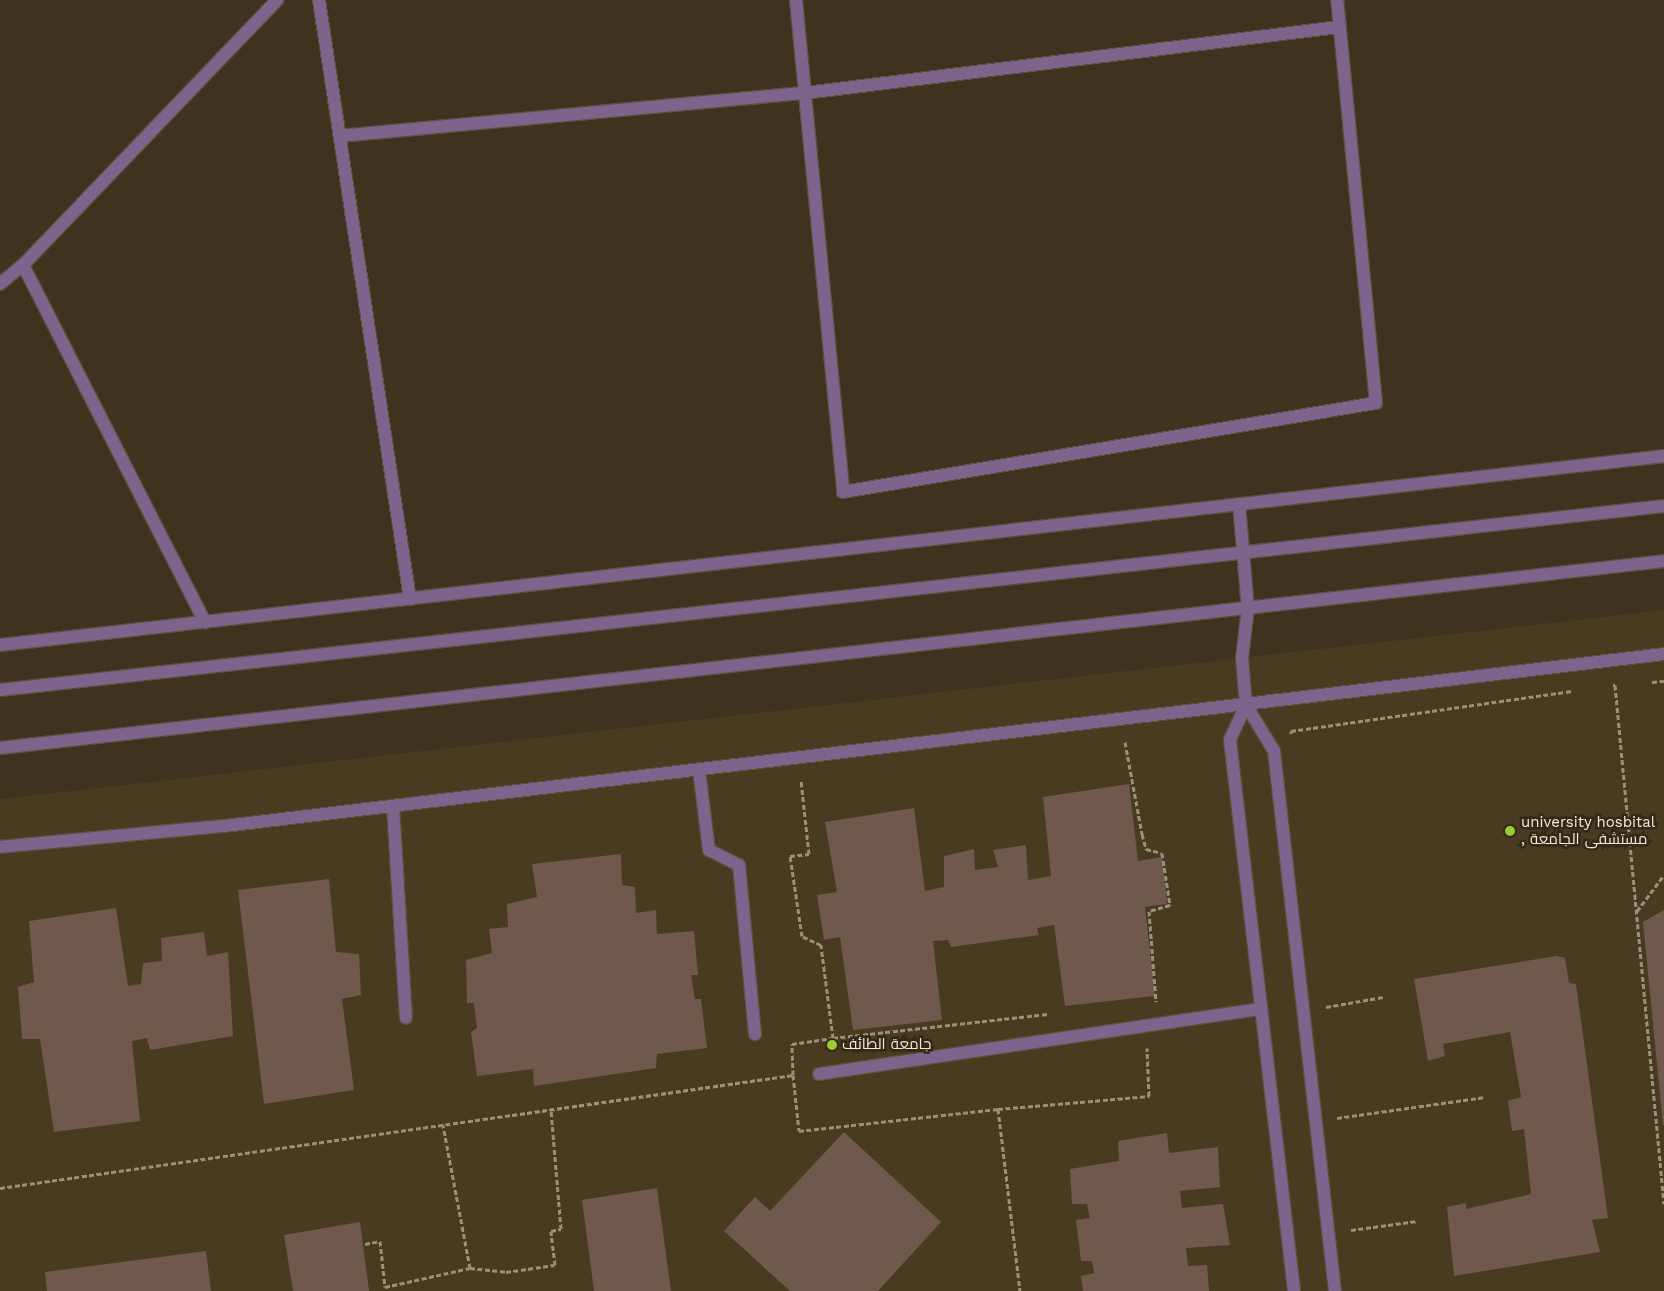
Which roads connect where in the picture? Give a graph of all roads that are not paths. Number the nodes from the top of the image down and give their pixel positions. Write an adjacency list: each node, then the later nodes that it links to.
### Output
1 (277, 0): 8 (street)
2 (319, 0): 7 (street)
3 (796, 0): 6 (street)
4 (1338, 0): 5 (street)
5 (1339, 27): 6 (street); 6 (street)
6 (805, 92): 7 (street)
7 (340, 136): 15 (street)
8 (23, 265): 9 (street); 17 (street)
9 (0, 284)
10 (1664, 456): 11 (street)
11 (1239, 504): 13 (street); 15 (street)
12 (1664, 506): 13 (street)
13 (1243, 552): 16 (street); 20 (street)
14 (1664, 562): 16 (street)
15 (410, 599): 17 (street)
16 (1248, 608): 21 (street); 22 (street)
17 (206, 622): 18 (street)
18 (0, 645)
19 (1664, 654): 21 (street)
20 (0, 690)
21 (1246, 705): 23 (street); 26 (street); 31 (street)
22 (0, 748)
23 (699, 770): 24 (street); 28 (street)
24 (393, 806): 25 (street); 27 (street)
25 (0, 847)
26 (1261, 1009): 29 (street); 30 (street)
27 (406, 1018)
28 (755, 1034)
29 (819, 1074)
30 (1294, 1291)
31 (1335, 1291)

